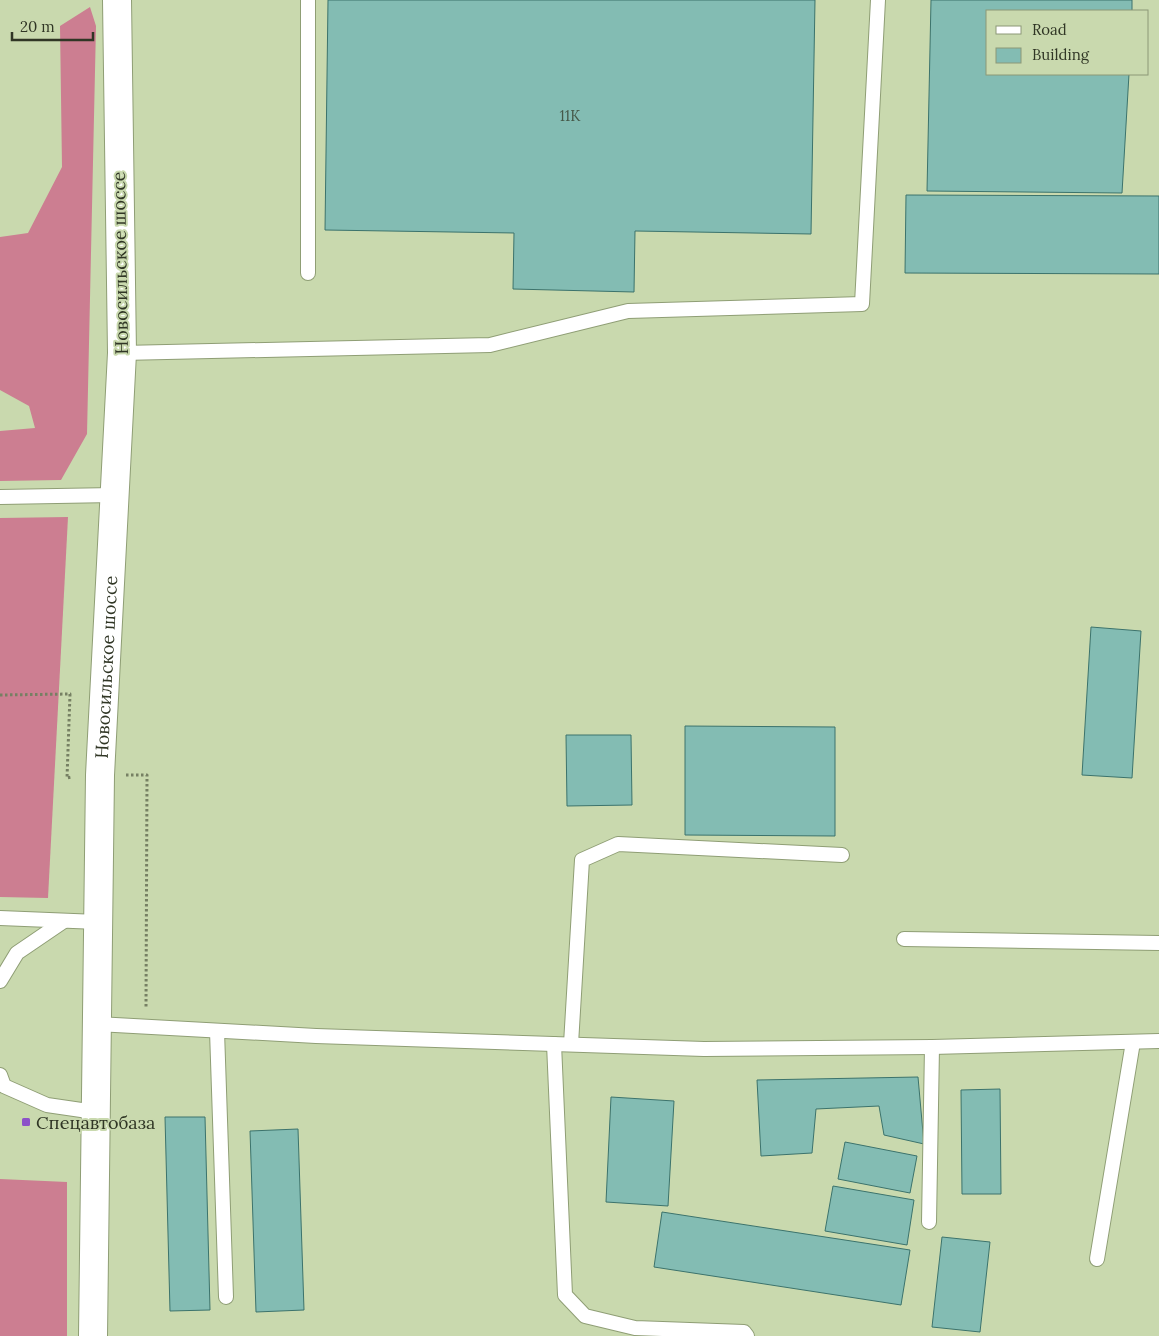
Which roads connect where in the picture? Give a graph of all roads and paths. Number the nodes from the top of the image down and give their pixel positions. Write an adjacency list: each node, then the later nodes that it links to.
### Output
1 (117, 0): 5 (street, Новосильское шоссе)
2 (308, 0): 4 (lane)
3 (878, 0): 5 (lane)
4 (308, 273)
5 (122, 353): 6 (street, Новосильское шоссе)
6 (114, 496): 7 (lane); 11 (street, Новосильское шоссе)
7 (0, 497)
8 (842, 855): 20 (lane)
9 (0, 918): 10 (lane)
10 (64, 921): 11 (lane); 14 (lane)
11 (98, 922): 15 (street, Новосильское шоссе)
12 (904, 940): 13 (lane)
13 (1159, 943)
14 (0, 981)
15 (96, 1024): 16 (lane); 23 (street, Новосильское шоссе)
16 (217, 1031): 19 (lane); 26 (lane)
17 (1133, 1042): 18 (lane); 21 (lane); 25 (lane)
18 (1159, 1042)
19 (554, 1044): 20 (lane); 28 (lane)
20 (571, 1044): 21 (lane)
21 (932, 1047): 24 (lane)
22 (0, 1075): 23 (lane)
23 (95, 1112): 27 (street, Новосильское шоссе)
24 (929, 1222)
25 (1097, 1259)
26 (226, 1297)
27 (93, 1336)
28 (747, 1336)

